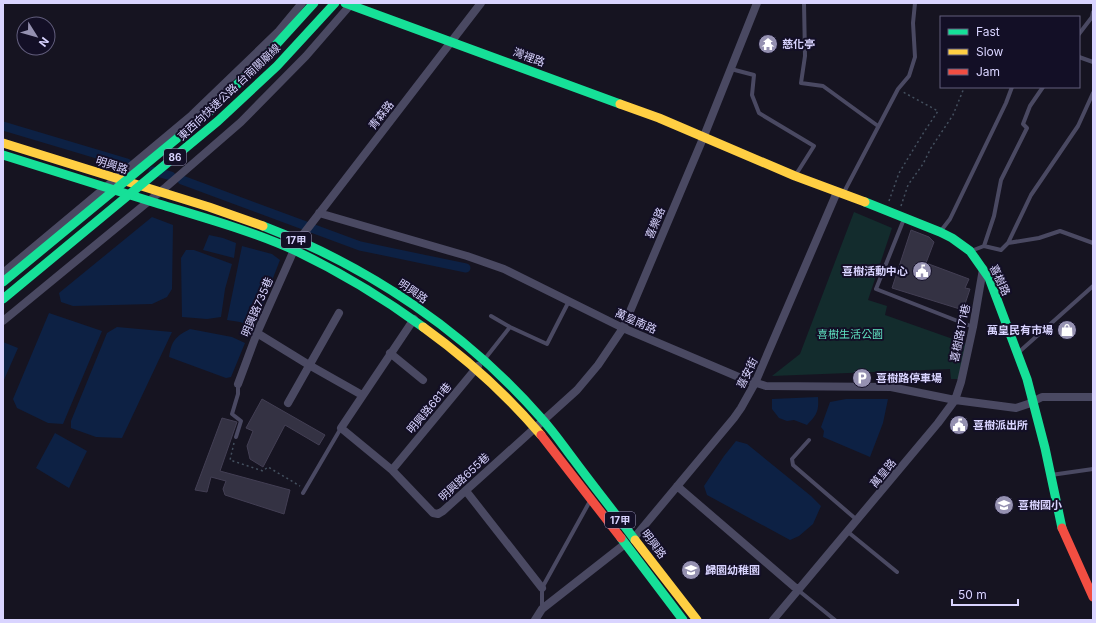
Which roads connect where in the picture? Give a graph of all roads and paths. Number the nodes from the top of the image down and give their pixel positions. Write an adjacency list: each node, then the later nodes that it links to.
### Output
1 (302, 3): 25 (street)
2 (314, 3): 42 (main road, 東西向快速公路 台南關廟線 / 86, bridge)
3 (336, 3): 44 (main road, 東西向快速公路 台南關廟線 / 86, bridge)
4 (481, 3): 11 (street, 青森路)
5 (757, 3): 14 (street, 喜樂路)
6 (804, 3): 20 (lane)
7 (916, 3): 18 (lane)
8 (349, 4): 11 (main road, 灣裡路); 27 (street)
9 (1093, 12): 10 (lane)
10 (1080, 33)
11 (451, 41): 21 (main road, 灣裡路); 31 (street, 青森路)
12 (1080, 57): 13 (lane)
13 (1093, 62)
14 (731, 69): 21 (street, 喜樂路); 24 (lane)
15 (964, 88): 32 (path)
16 (1012, 88): 33 (lane)
17 (1042, 88): 37 (lane)
18 (898, 89): 20 (lane); 30 (path)
19 (1093, 93): 35 (lane)
20 (878, 126): 28 (lane)
21 (704, 136): 24 (main road, 喜樹路); 52 (street, 喜樂路)
22 (3, 143): 25 (main road, 明興路 / 17甲)
23 (3, 155): 26 (main road, 明興路 / 17甲)
24 (795, 176): 28 (main road, 喜樹路)
25 (115, 179): 26 (street); 27 (main road, 明興路 / 17甲)
26 (106, 187): 29 (main road, 明興路 / 17甲); 41 (street)
27 (159, 192): 29 (street); 34 (main road, 明興路 / 17甲)
28 (840, 193): 30 (main road, 喜樹路); 60 (street, 喜安街)
29 (149, 201): 38 (main road, 明興路 / 17甲); 49 (street)
30 (885, 210): 32 (main road, 喜樹路)
31 (319, 214): 34 (street, 青森路); 45 (street, 萬皇南路)
32 (901, 216): 33 (main road, 喜樹路); 50 (lane)
33 (940, 232): 39 (main road, 喜樹路)
34 (298, 240): 38 (street, 明興路735巷); 56 (main road, 明興路 / 17甲)
35 (1008, 243): 36 (lane); 37 (lane)
36 (1093, 243)
37 (984, 246): 39 (lane)
38 (293, 250): 48 (main road, 明興路 / 17甲); 53 (street, 明興路735巷)
39 (970, 251): 40 (main road, 喜樹路)
40 (983, 269): 50 (street, 喜樹路171巷); 55 (main road, 喜樹路)
41 (3, 273)
42 (3, 282)
43 (1093, 286): 55 (lane)
44 (3, 299)
45 (570, 301): 51 (lane); 52 (street, 萬皇南路)
46 (339, 313): 57 (street)
47 (491, 316): 51 (lane)
48 (414, 319): 54 (street); 58 (main road, 明興路 / 17甲)
49 (3, 321)
50 (973, 327): 64 (street, 喜樹路171巷)
51 (510, 328): 56 (lane)
52 (623, 328): 60 (street, 萬皇南路); 67 (street, 喜樂路)
53 (257, 333): 57 (street); 61 (street, 明興路735巷)
54 (390, 353): 59 (street); 62 (street)
55 (1017, 354): 65 (main road, 喜樹路)
56 (484, 360): 58 (street, 明興路681巷); 67 (main road, 明興路 / 17甲)
57 (309, 365): 62 (street); 66 (street)
58 (476, 369): 68 (main road, 明興路 / 17甲); 73 (street, 明興路681巷)
59 (423, 380)
60 (755, 383): 64 (street, 萬皇南路); 75 (street, 喜安街)
61 (238, 384): 70 (lane)
62 (362, 395): 69 (street)
63 (1093, 397): 65 (street)
64 (955, 400): 65 (street); 79 (street, 萬皇路)
65 (1034, 400): 74 (main road, 喜樹路)
66 (288, 403)
67 (543, 420): 68 (street, 喜樂路); 81 (main road, 明興路 / 17甲)
68 (535, 427): 77 (street, 明興路655巷); 78 (main road, 明興路 / 17甲)
69 (341, 428): 73 (street); 76 (lane)
70 (236, 437): 76 (path)
71 (809, 440): 79 (lane)
72 (1093, 469): 74 (lane)
73 (392, 470): 77 (street, 明興路655巷)
74 (1051, 475): 86 (main road, 喜樹路)
75 (677, 486): 81 (street, 喜安街); 85 (street)
76 (304, 491)
77 (466, 491): 84 (street)
78 (591, 499): 82 (main road, 明興路 / 17甲); 84 (lane)
79 (857, 521): 80 (street, 萬皇路)
80 (848, 532): 83 (lane); 85 (street, 萬皇路)
81 (634, 538): 90 (main road, 明興路 / 17甲)
82 (625, 544): 87 (street); 89 (main road, 明興路 / 17甲)
83 (897, 572)
84 (542, 588): 87 (lane)
85 (798, 590): 91 (street, 萬皇路); 92 (lane)
86 (1093, 597)
87 (542, 609): 88 (street)
88 (535, 620)
89 (683, 620)
90 (697, 620)
91 (773, 620)
92 (835, 620)

